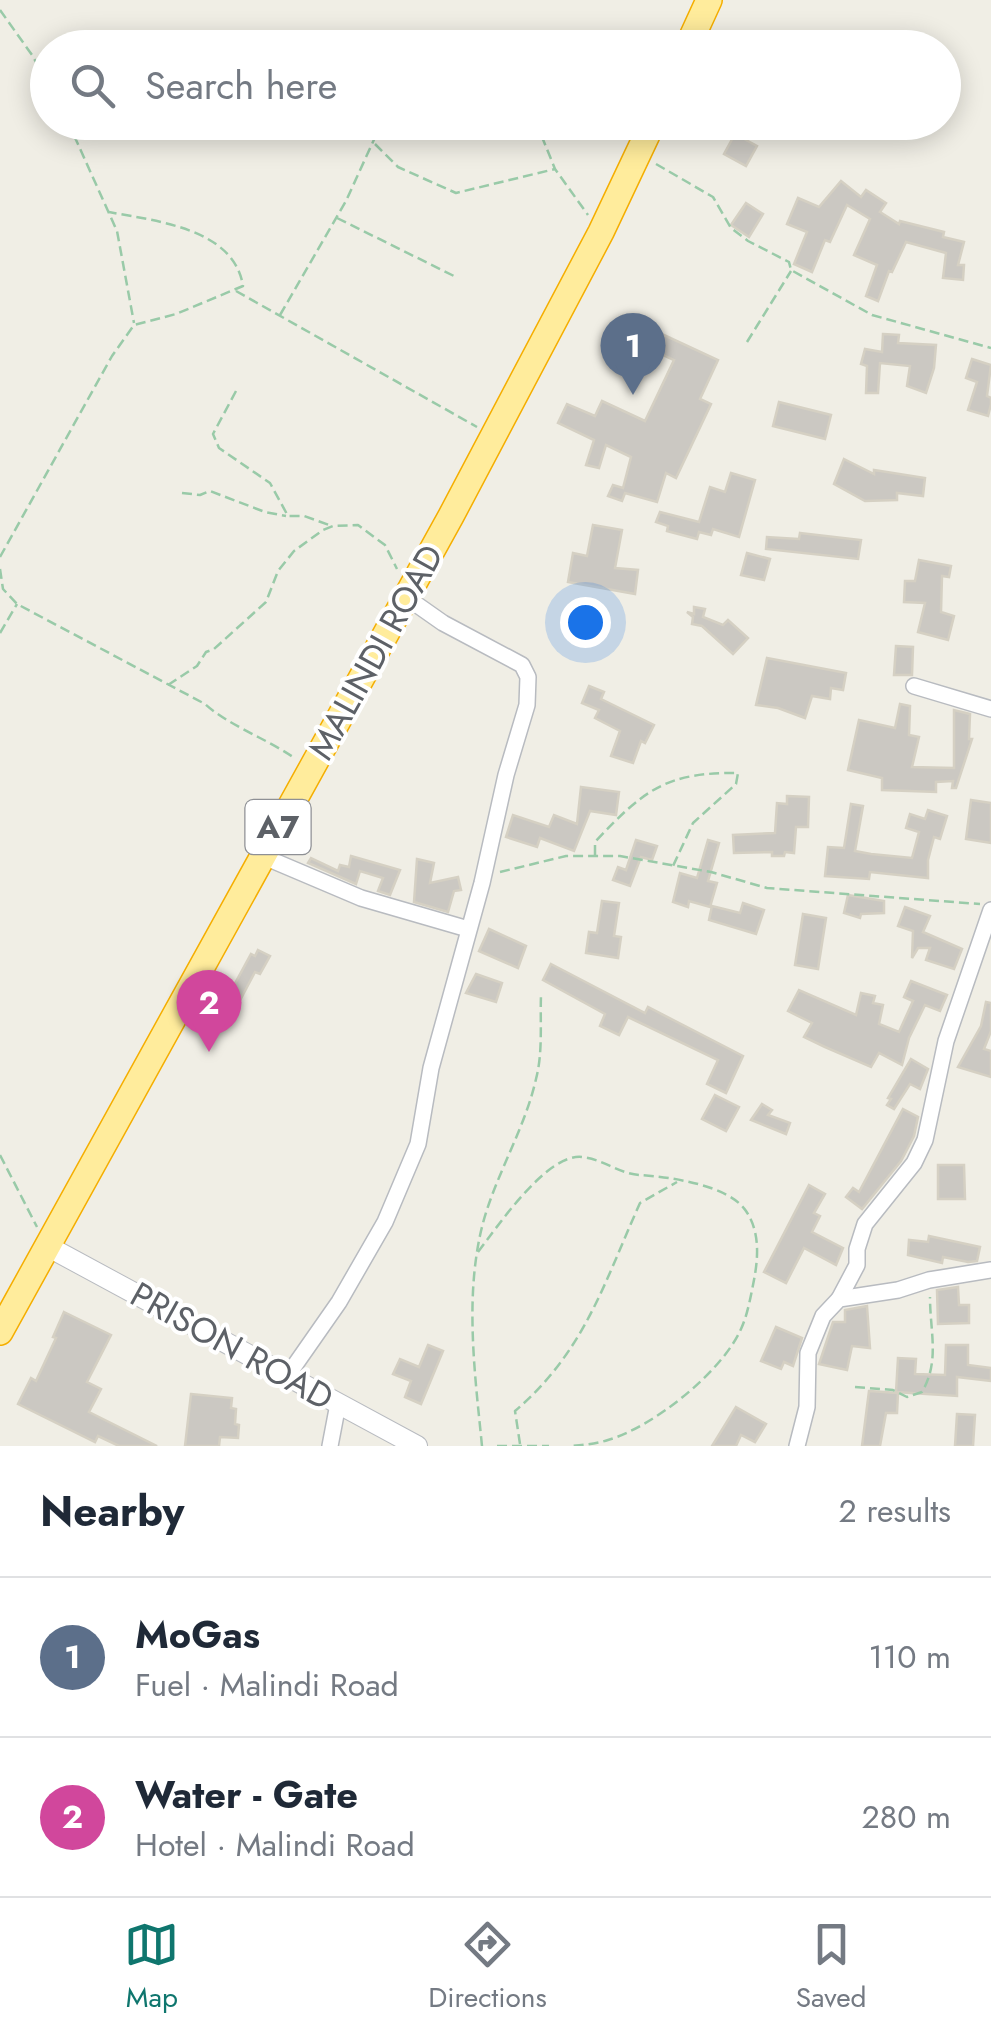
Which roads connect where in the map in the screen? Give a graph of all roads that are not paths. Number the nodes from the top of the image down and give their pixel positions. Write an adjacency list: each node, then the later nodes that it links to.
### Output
1 (708, 0): 2 (highway)
2 (696, 30)
3 (645, 140): 4 (highway, MALINDI ROAD / A7)
4 (410, 590): 7 (highway, MALINDI ROAD / A7); 9 (street)
5 (914, 686): 6 (street)
6 (991, 709)
7 (262, 856): 9 (street); 10 (highway, MALINDI ROAD / A7)
8 (991, 908): 12 (street)
9 (468, 928): 14 (street)
10 (47, 1246): 13 (highway, MALINDI ROAD / A7); 14 (street, PRISON ROAD)
11 (991, 1270): 12 (street)
12 (839, 1299): 18 (street)
13 (0, 1332)
14 (288, 1375): 15 (street, PRISON ROAD)
15 (338, 1404): 16 (street); 17 (street, PRISON ROAD)
16 (330, 1446)
17 (416, 1446)
18 (797, 1446)

